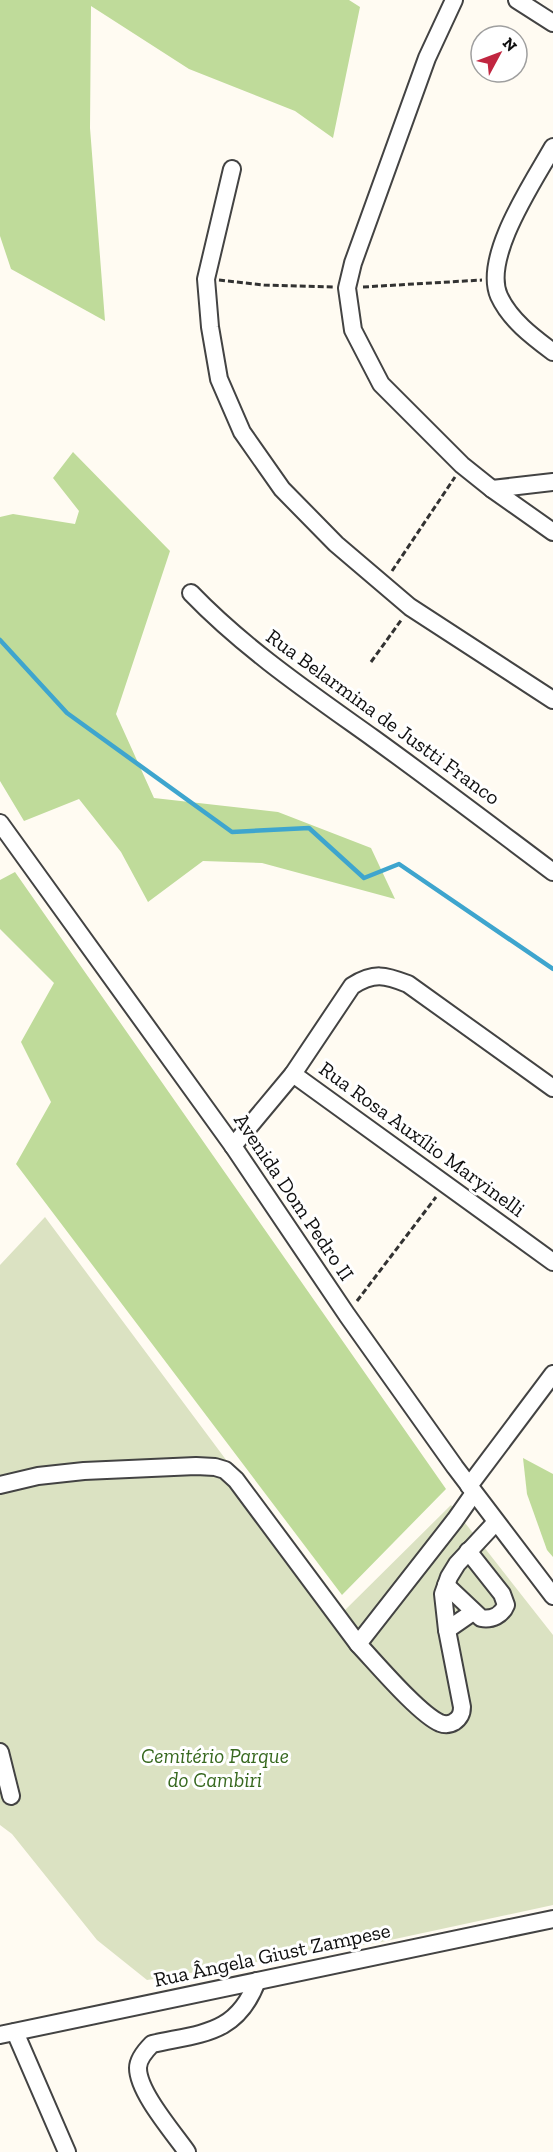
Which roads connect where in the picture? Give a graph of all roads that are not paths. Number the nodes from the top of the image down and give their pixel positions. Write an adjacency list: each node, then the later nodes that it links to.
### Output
1 (453, 0): 8 (street)
2 (517, 0): 3 (street)
3 (553, 23)
4 (553, 147): 6 (street)
5 (232, 169): 11 (street)
6 (553, 352)
7 (553, 483): 8 (street)
8 (492, 489): 9 (street)
9 (553, 532)
10 (191, 593): 13 (street, Rua Belarmina de Justti Franco)
11 (553, 700)
12 (0, 822): 16 (street, Avenida Dom Pedro II)
13 (553, 872)
14 (293, 1074): 15 (street); 16 (street); 17 (street, Rua Rosa Auxílio Maryinelli)
15 (553, 1088)
16 (233, 1146): 20 (street, Avenida Dom Pedro II)
17 (553, 1262)
18 (553, 1374): 19 (street)
19 (484, 1466): 20 (street); 22 (street)
20 (455, 1467): 22 (street, Avenida Dom Pedro II)
21 (0, 1485): 29 (street)
22 (471, 1490): 23 (street, Avenida Dom Pedro II); 29 (street)
23 (496, 1522): 24 (street); 26 (street, Avenida Dom Pedro II)
24 (468, 1551): 25 (street); 27 (street)
25 (446, 1585): 27 (street); 28 (street)
26 (553, 1596)
27 (473, 1612): 28 (street)
28 (447, 1630): 29 (street)
29 (358, 1644)
30 (0, 1752): 31 (street)
31 (11, 1796)
32 (553, 1919): 33 (street, Rua Ângela Giust Zampese)
33 (257, 1981): 34 (street, Rua Ângela Giust Zampese); 36 (street)
34 (5, 2032): 35 (street)
35 (67, 2152)
36 (187, 2152)

